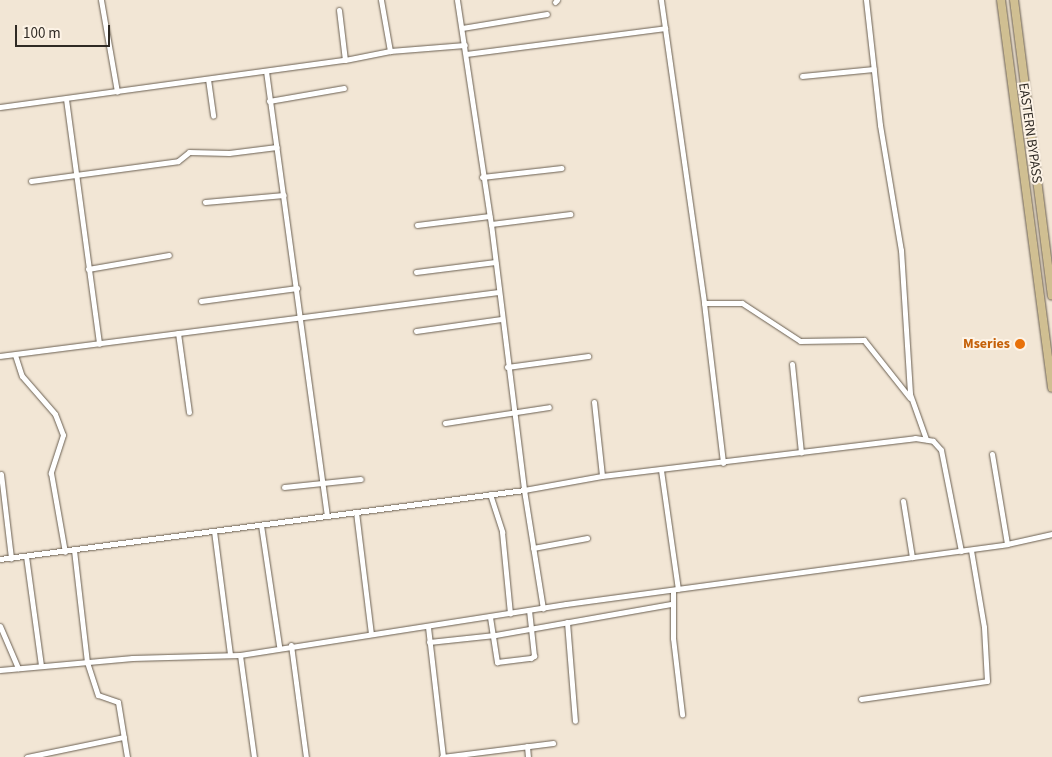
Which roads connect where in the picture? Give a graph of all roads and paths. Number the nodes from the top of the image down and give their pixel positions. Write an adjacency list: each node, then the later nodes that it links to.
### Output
1 (101, 0): 21 (street)
2 (381, 0): 13 (street)
3 (457, 0): 10 (street)
4 (661, 0): 11 (street)
5 (866, 0): 16 (street)
6 (1001, 0): 29 (main road, EASTERN BYPASS)
7 (1014, 0): 28 (main road, EASTERN BYPASS)
8 (339, 10): 15 (street)
9 (547, 14): 10 (street)
10 (462, 28): 12 (street)
11 (665, 28): 14 (street); 47 (street)
12 (465, 44): 13 (street); 14 (street)
13 (390, 51): 15 (street)
14 (466, 54): 31 (street)
15 (345, 60): 17 (street)
16 (874, 68): 18 (street); 59 (street)
17 (266, 71): 19 (street); 23 (street)
18 (802, 76)
19 (208, 79): 21 (street); 25 (street)
20 (344, 88): 23 (street)
21 (117, 92): 22 (street)
22 (66, 99): 24 (street); 30 (street)
23 (269, 101): 26 (street)
24 (0, 108)
25 (213, 116)
26 (277, 147): 30 (street); 33 (street)
27 (561, 168): 31 (street)
28 (1036, 170): 29 (main road); 45 (main road, EASTERN BYPASS)
29 (1023, 171): 58 (main road, EASTERN BYPASS)
30 (78, 174): 32 (street); 41 (street)
31 (482, 177): 36 (street)
32 (31, 181)
33 (284, 195): 34 (street); 43 (street)
34 (205, 202)
35 (570, 214): 37 (street)
36 (489, 216): 37 (street); 38 (street)
37 (491, 224): 40 (street)
38 (417, 225)
39 (169, 255): 41 (street)
40 (495, 262): 42 (street); 44 (street)
41 (88, 269): 52 (street)
42 (416, 272)
43 (297, 288): 46 (street); 48 (street)
44 (498, 292): 48 (street); 49 (street)
45 (1052, 296)
46 (201, 301)
47 (704, 303): 59 (street); 68 (street)
48 (300, 317): 51 (street); 73 (street)
49 (501, 319): 50 (street); 57 (street)
50 (416, 331)
51 (178, 333): 52 (street); 62 (street)
52 (99, 344): 53 (street)
53 (15, 355): 54 (street); 89 (street)
54 (0, 356)
55 (588, 356): 57 (street)
56 (792, 364): 66 (street)
57 (507, 367): 63 (street)
58 (1052, 388)
59 (911, 400): 65 (street)
60 (594, 402): 71 (street)
61 (549, 407): 63 (street)
62 (189, 412)
63 (513, 413): 64 (street); 75 (street)
64 (445, 422)
65 (926, 439): 66 (street); 88 (street)
66 (801, 453): 68 (street)
67 (992, 454): 84 (street)
68 (723, 463): 69 (street)
69 (661, 470): 71 (street); 94 (street)
70 (1, 474): 92 (street)
71 (602, 476): 75 (street)
72 (361, 479): 73 (street)
73 (322, 483): 74 (street); 79 (street)
74 (284, 486)
75 (524, 490): 76 (street); 85 (street)
76 (490, 494): 78 (street); 98 (street)
77 (903, 501): 91 (street)
78 (356, 512): 79 (street); 104 (street)
79 (327, 516): 80 (street)
80 (261, 525): 81 (street); 108 (street)
81 (214, 531): 86 (street); 109 (street)
82 (1052, 534): 84 (street)
83 (587, 538): 85 (street)
84 (1007, 544): 87 (street)
85 (533, 548): 96 (street)
86 (74, 550): 89 (street); 111 (street)
87 (970, 550): 88 (street); 115 (street)
88 (960, 551): 91 (street)
89 (65, 552): 90 (street)
90 (26, 556): 92 (street); 112 (street)
91 (912, 557): 94 (street)
92 (11, 558): 93 (street)
93 (0, 559)
94 (675, 590): 95 (street); 96 (street)
95 (672, 604): 100 (street); 116 (street)
96 (543, 608): 97 (street)
97 (529, 610): 98 (street); 103 (street)
98 (510, 614): 99 (street)
99 (490, 617): 102 (street); 105 (street)
100 (567, 622): 103 (street); 117 (street)
101 (0, 626): 113 (street)
102 (428, 627): 104 (street); 106 (street)
103 (532, 629): 105 (street); 105 (street)
104 (371, 634): 107 (street)
105 (492, 636): 106 (street)
106 (430, 642): 126 (street)
107 (291, 645): 108 (street); 125 (street)
108 (279, 646): 110 (street)
109 (230, 655): 110 (street); 111 (street)
110 (240, 655): 124 (street)
111 (88, 662): 112 (street); 118 (street)
112 (42, 666): 113 (street)
113 (18, 668): 114 (street)
114 (0, 670)
115 (861, 699)
116 (682, 714)
117 (575, 721)
118 (124, 737): 122 (street); 123 (street)
119 (553, 742): 120 (street)
120 (527, 746): 121 (street); 127 (street)
121 (455, 756): 126 (street)
122 (27, 757)
123 (127, 757)
124 (254, 757)
125 (306, 757)
126 (442, 757)
127 (528, 757)

